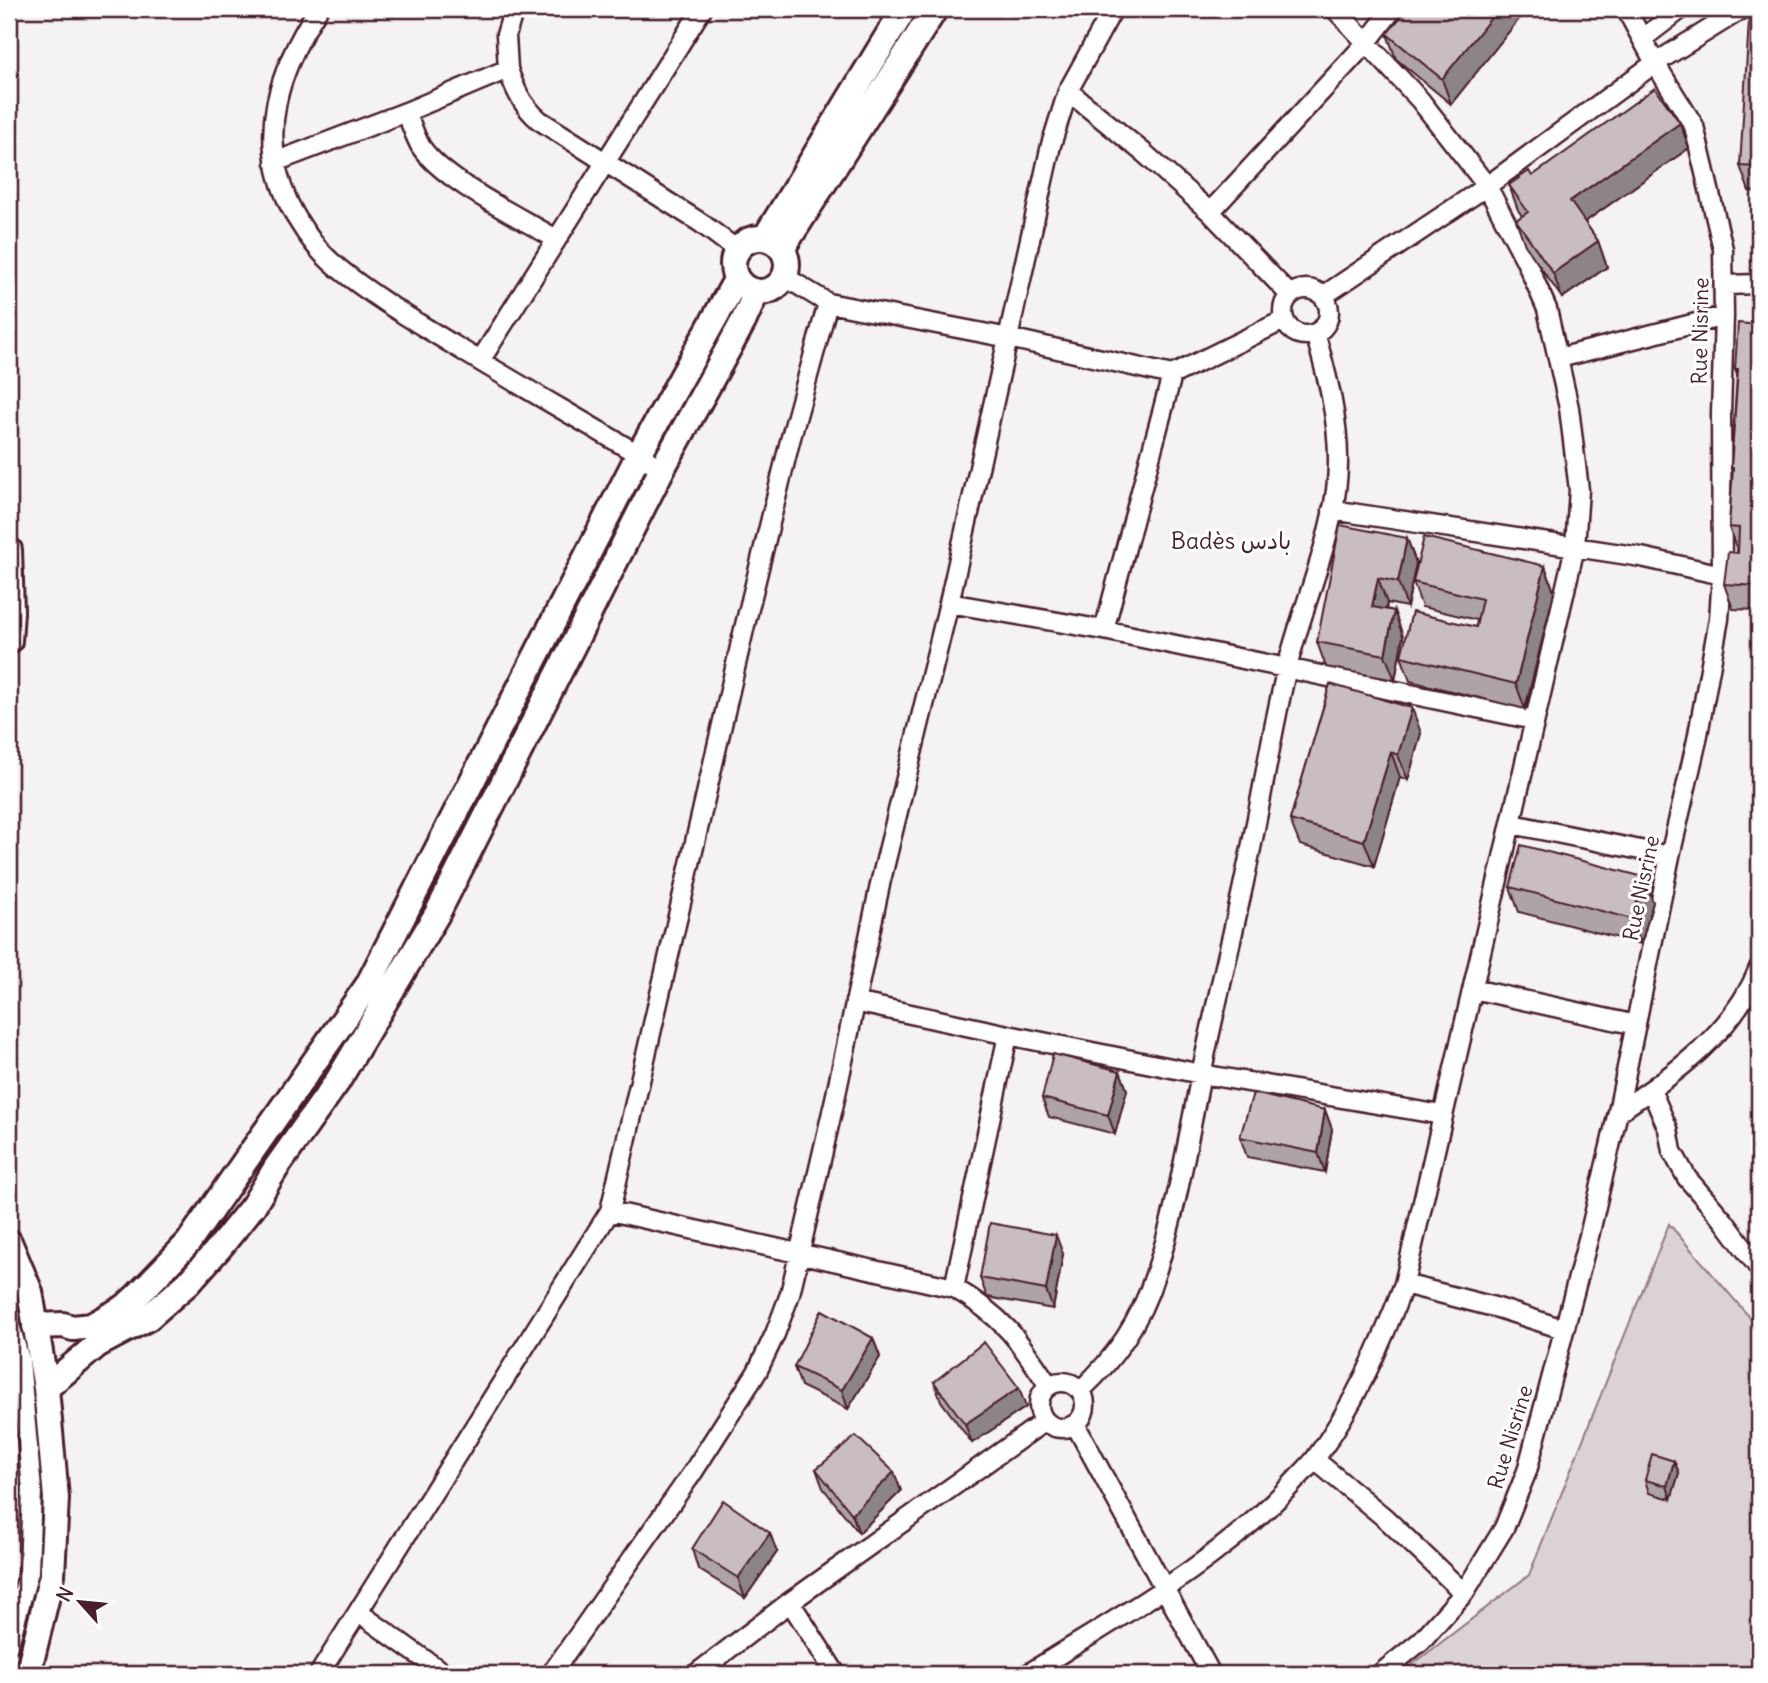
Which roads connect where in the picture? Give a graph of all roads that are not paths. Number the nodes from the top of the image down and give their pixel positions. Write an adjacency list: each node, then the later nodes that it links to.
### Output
1 (318, 9): 19 (street)
2 (514, 9): 15 (street)
3 (702, 9): 18 (street)
4 (904, 9): 23 (street)
5 (934, 9): 23 (street)
6 (1112, 9): 16 (street)
7 (1335, 9): 13 (street)
8 (1393, 9): 13 (street)
9 (1626, 9): 12 (street, Rue Nisrine)
10 (1681, 9): 12 (street)
11 (1742, 9): 14 (street)
12 (1642, 39): 14 (street, Rue Nisrine)
13 (1367, 42): 20 (street); 21 (street)
14 (1655, 63): 20 (street); 27 (street, Rue Nisrine)
15 (508, 69): 17 (street); 18 (street)
16 (1068, 91): 21 (street); 35 (street)
17 (406, 112): 19 (street); 22 (street)
18 (606, 160): 22 (street); 24 (street)
19 (275, 162): 37 (street)
20 (1487, 186): 30 (street); 36 (street)
21 (1210, 212): 29 (street)
22 (556, 239): 37 (street)
23 (773, 244): 24 (street); 25 (street)
24 (737, 250): 28 (street)
25 (785, 277): 28 (street); 31 (street)
26 (1759, 284): 27 (street)
27 (1724, 285): 32 (street, Rue Nisrine)
28 (746, 286): 39 (street); 40 (street)
29 (1290, 295): 30 (street); 33 (street)
30 (1323, 296): 34 (street)
31 (828, 303): 35 (street); 61 (street)
32 (1724, 316): 36 (street); 44 (street, Rue Nisrine)
33 (1284, 320): 34 (street); 38 (street)
34 (1314, 333): 41 (street)
35 (1009, 338): 38 (street); 45 (street)
36 (1559, 358): 42 (street)
37 (480, 361): 39 (street)
38 (1172, 375): 46 (street)
39 (639, 454): 40 (street); 68 (street)
40 (662, 469): 71 (street)
41 (1332, 510): 42 (street); 48 (street)
42 (1575, 547): 44 (street); 49 (street)
43 (9, 550): 47 (street)
44 (1722, 575): 51 (street, Rue Nisrine)
45 (949, 603): 46 (street); 54 (street)
46 (1104, 630): 48 (street)
47 (9, 642)
48 (1287, 668): 49 (street); 57 (street)
49 (1534, 720): 50 (street)
50 (1512, 824): 51 (street); 53 (street)
51 (1670, 856): 55 (street, Rue Nisrine)
52 (1759, 968): 58 (street)
53 (1473, 989): 55 (street); 60 (street)
54 (855, 1002): 56 (street); 63 (street)
55 (1636, 1025): 59 (street, Rue Nisrine)
56 (1008, 1035): 57 (street); 66 (street)
57 (1201, 1074): 60 (street); 72 (street)
58 (1651, 1090): 59 (street); 64 (street)
59 (1618, 1112): 69 (street, Rue Nisrine)
60 (1442, 1115): 65 (street)
61 (610, 1211): 63 (street); 79 (street)
62 (9, 1242): 68 (street)
63 (800, 1255): 66 (street); 84 (street)
64 (1759, 1268)
65 (1404, 1284): 69 (street); 75 (street)
66 (954, 1288): 70 (street)
67 (9, 1322): 80 (street)
68 (35, 1326): 71 (street)
69 (1563, 1329): 77 (street, Rue Nisrine)
70 (1049, 1386): 72 (street); 73 (street)
71 (46, 1388): 81 (street)
72 (1081, 1390): 74 (street)
73 (1045, 1421): 74 (street); 78 (street)
74 (1075, 1424): 76 (street)
75 (1315, 1460): 76 (street); 77 (street)
76 (1163, 1588): 87 (street); 88 (street)
77 (1464, 1593): 89 (street, Rue Nisrine)
78 (790, 1602): 85 (street); 86 (street)
79 (358, 1612): 82 (street); 83 (street)
80 (9, 1644)
81 (28, 1674)
82 (319, 1674)
83 (444, 1674)
84 (551, 1674)
85 (696, 1674)
86 (836, 1674)
87 (1028, 1674)
88 (1211, 1674)
89 (1380, 1674)

